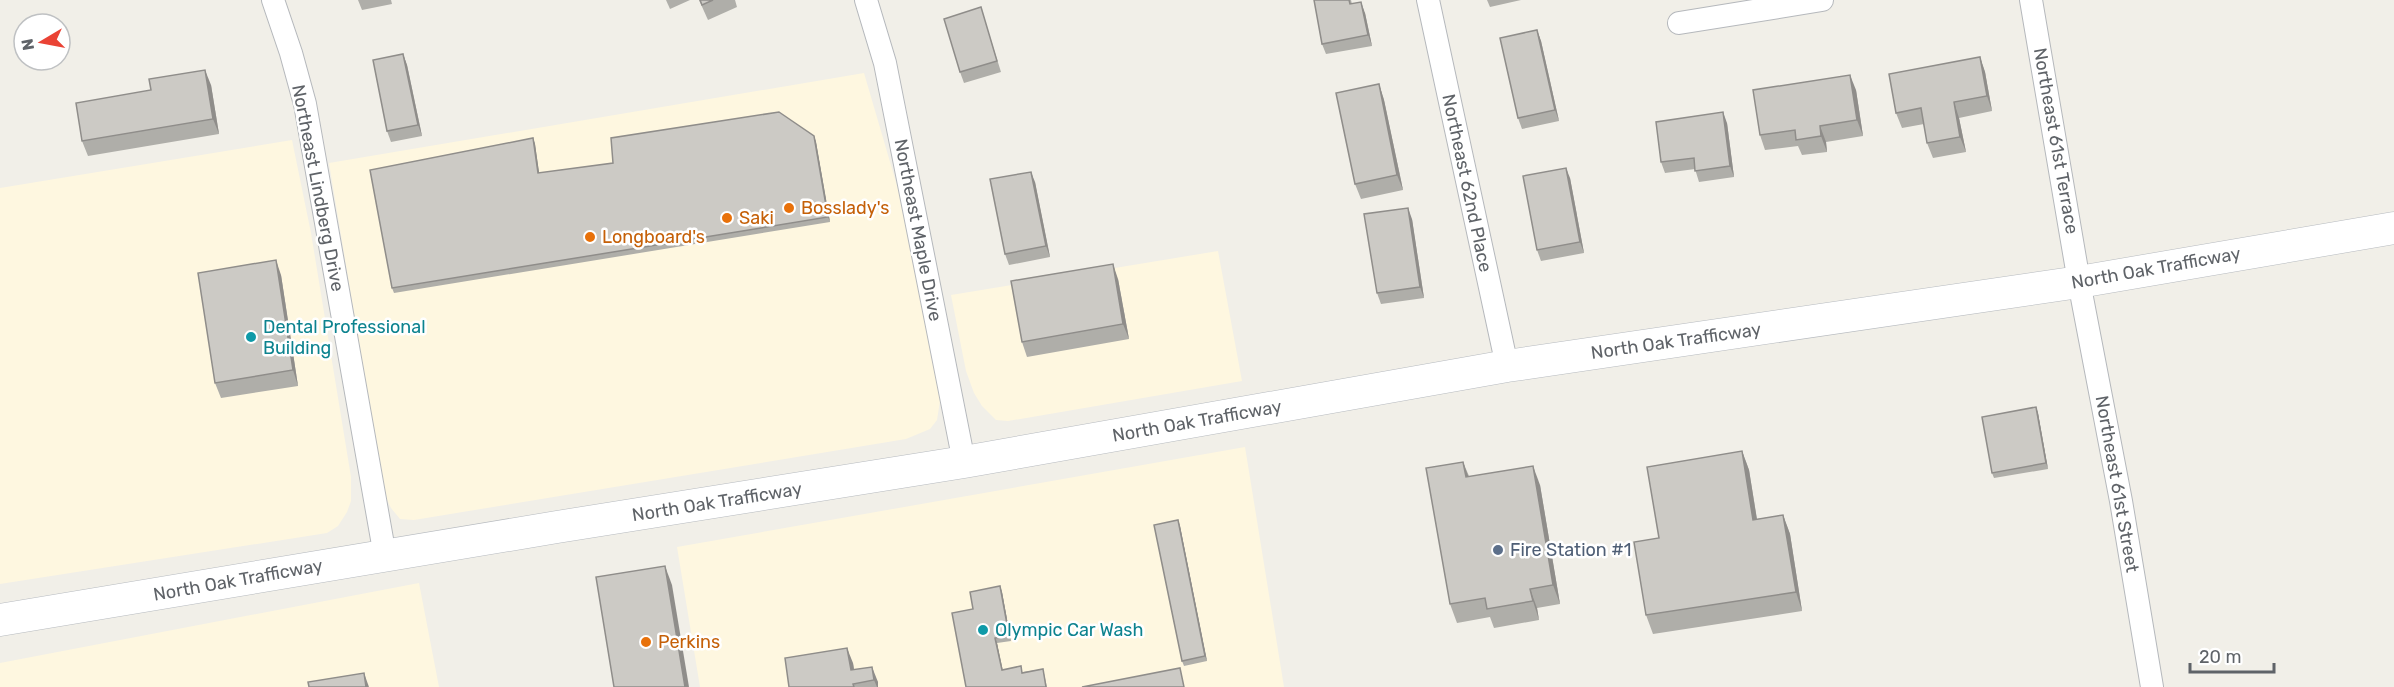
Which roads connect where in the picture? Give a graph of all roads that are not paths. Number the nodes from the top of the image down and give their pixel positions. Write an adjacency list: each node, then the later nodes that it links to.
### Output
1 (273, 0): 11 (street, Northeast Lindberg Drive)
2 (866, 0): 10 (street, Northeast Maple Drive)
3 (1428, 0): 9 (street, Northeast 62nd Place)
4 (1822, 0): 6 (street)
5 (2031, 0): 8 (street, Northeast 61st Terrace)
6 (1679, 23)
7 (2394, 228): 8 (main road, North Oak Trafficway)
8 (2079, 282): 9 (main road, North Oak Trafficway); 13 (street, Northeast 61st Street)
9 (1507, 366): 10 (main road, North Oak Trafficway)
10 (964, 462): 11 (main road, North Oak Trafficway)
11 (385, 556): 12 (main road, North Oak Trafficway)
12 (0, 620)
13 (2152, 687)

